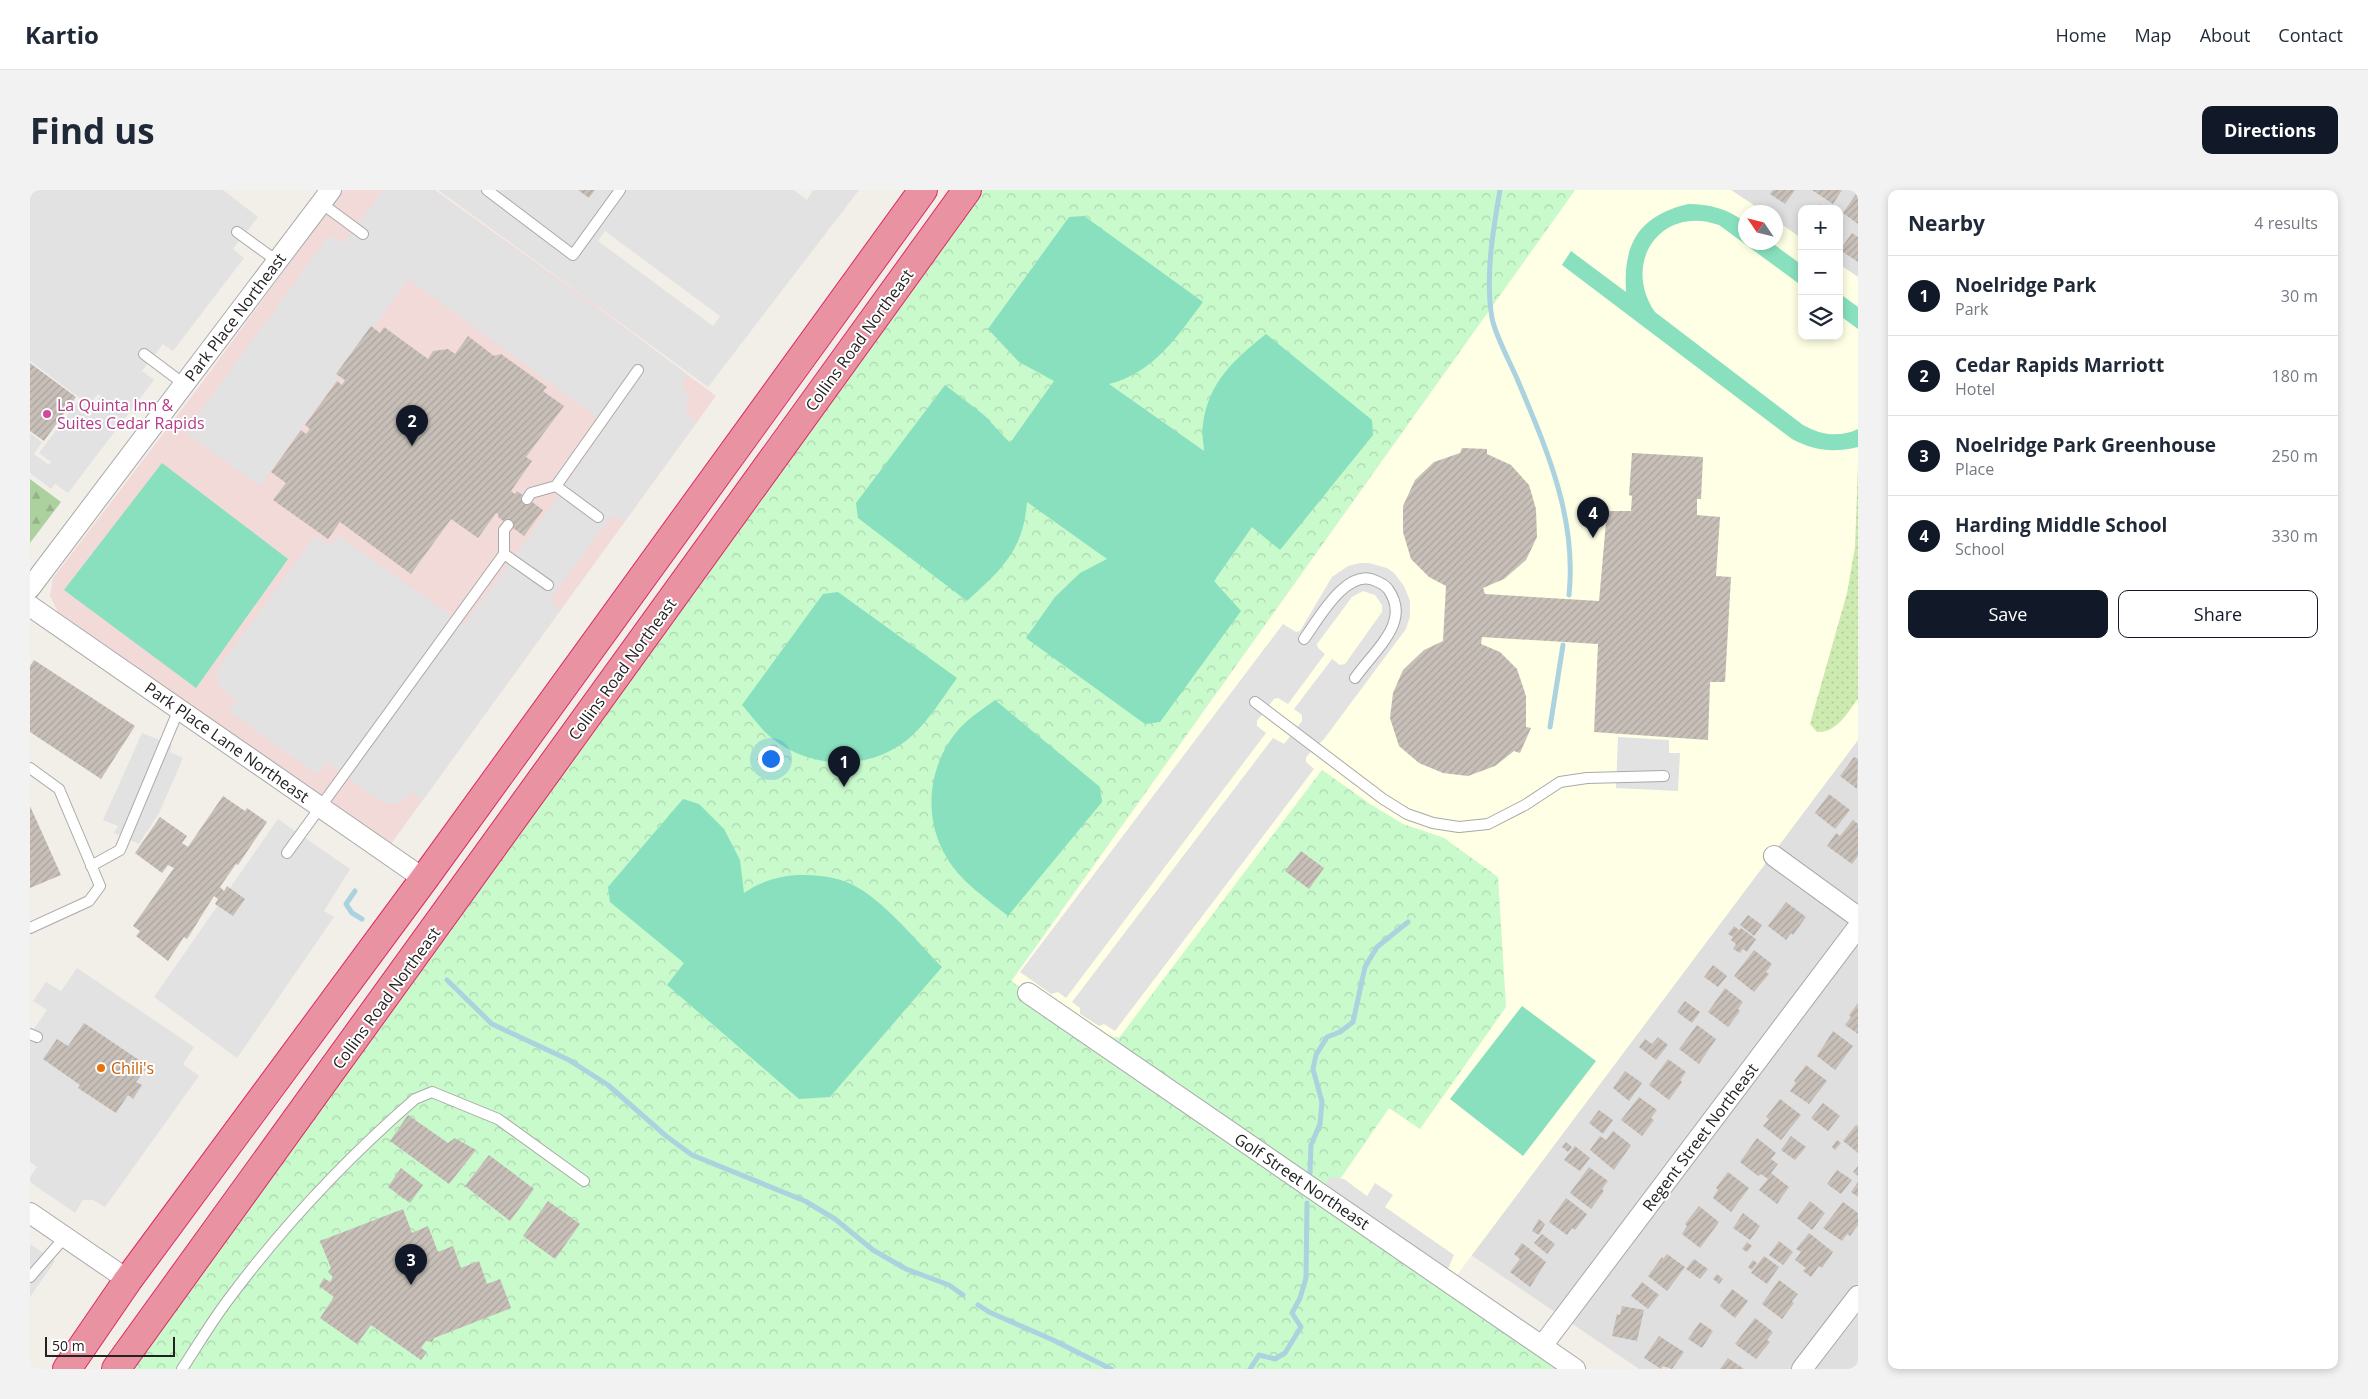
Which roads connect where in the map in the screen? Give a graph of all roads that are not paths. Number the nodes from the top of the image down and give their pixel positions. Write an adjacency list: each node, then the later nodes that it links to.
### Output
1 (487, 190): 2 (lane)
2 (620, 190)
3 (923, 190): 30 (highway)
4 (967, 190): 35 (highway, Collins Road Northeast)
5 (326, 196): 7 (lane); 8 (street, Park Place Northeast)
6 (236, 232): 8 (lane)
7 (363, 234)
8 (277, 261): 11 (street, Park Place Northeast)
9 (144, 354): 11 (lane)
10 (638, 370): 12 (lane)
11 (184, 384): 18 (street, Park Place Northeast)
12 (556, 486): 13 (lane); 14 (lane)
13 (527, 498)
14 (598, 517)
15 (508, 525): 16 (lane)
16 (504, 554): 17 (lane); 26 (lane)
17 (548, 585)
18 (30, 588)
19 (30, 606): 23 (street, Park Place Lane Northeast)
20 (1304, 639): 21 (lane)
21 (1355, 678)
22 (1256, 702): 25 (lane)
23 (179, 709): 26 (street, Park Place Lane Northeast); 29 (lane)
24 (30, 768): 29 (lane)
25 (1664, 776)
26 (320, 806): 27 (lane); 30 (street, Park Place Lane Northeast)
27 (287, 853)
28 (1774, 856): 31 (street)
29 (91, 866): 33 (lane)
30 (424, 879): 35 (highway, Collins Road Northeast); 40 (highway)
31 (1858, 917)
32 (1858, 927): 42 (street, Regent Street Northeast)
33 (30, 928)
34 (1028, 994): 42 (street, Golf Street Northeast)
35 (277, 1148): 44 (highway, Collins Road Northeast)
36 (584, 1181): 45 (lane)
37 (30, 1213): 38 (street)
38 (65, 1237): 39 (lane); 40 (street)
39 (30, 1277)
40 (128, 1280): 43 (highway)
41 (1858, 1296): 47 (street)
42 (1542, 1346): 46 (street, Golf Street Northeast)
43 (67, 1369)
44 (116, 1369)
45 (182, 1369)
46 (1575, 1369)
47 (1802, 1369)

